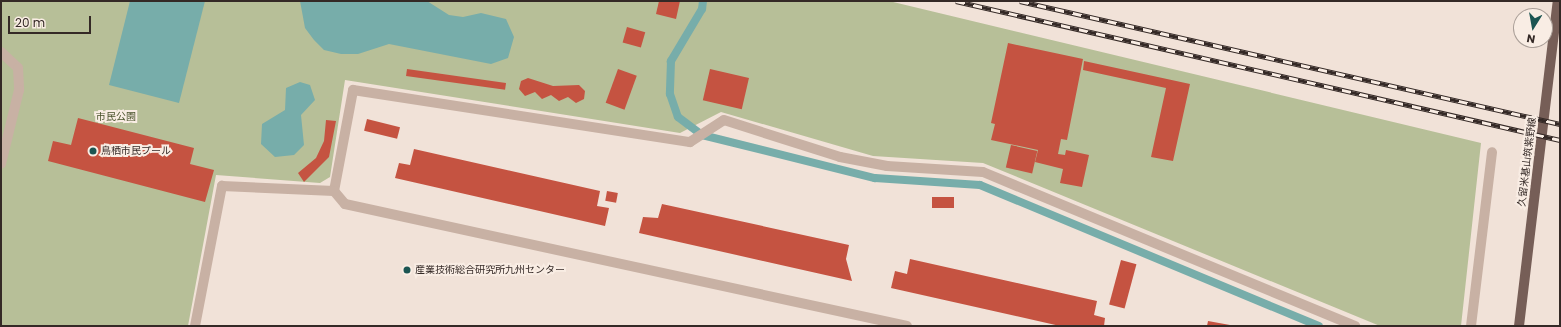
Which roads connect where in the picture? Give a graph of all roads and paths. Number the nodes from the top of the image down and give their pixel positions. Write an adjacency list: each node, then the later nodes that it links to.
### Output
1 (1558, 1): 10 (main road, 久留米基山筑紫野線)
2 (1, 52): 4 (street)
3 (1492, 152): 9 (street)
4 (1, 164)
5 (334, 191): 6 (street); 7 (street); 8 (street)
6 (195, 326)
7 (907, 326)
8 (1355, 326)
9 (1471, 326)
10 (1519, 326)

